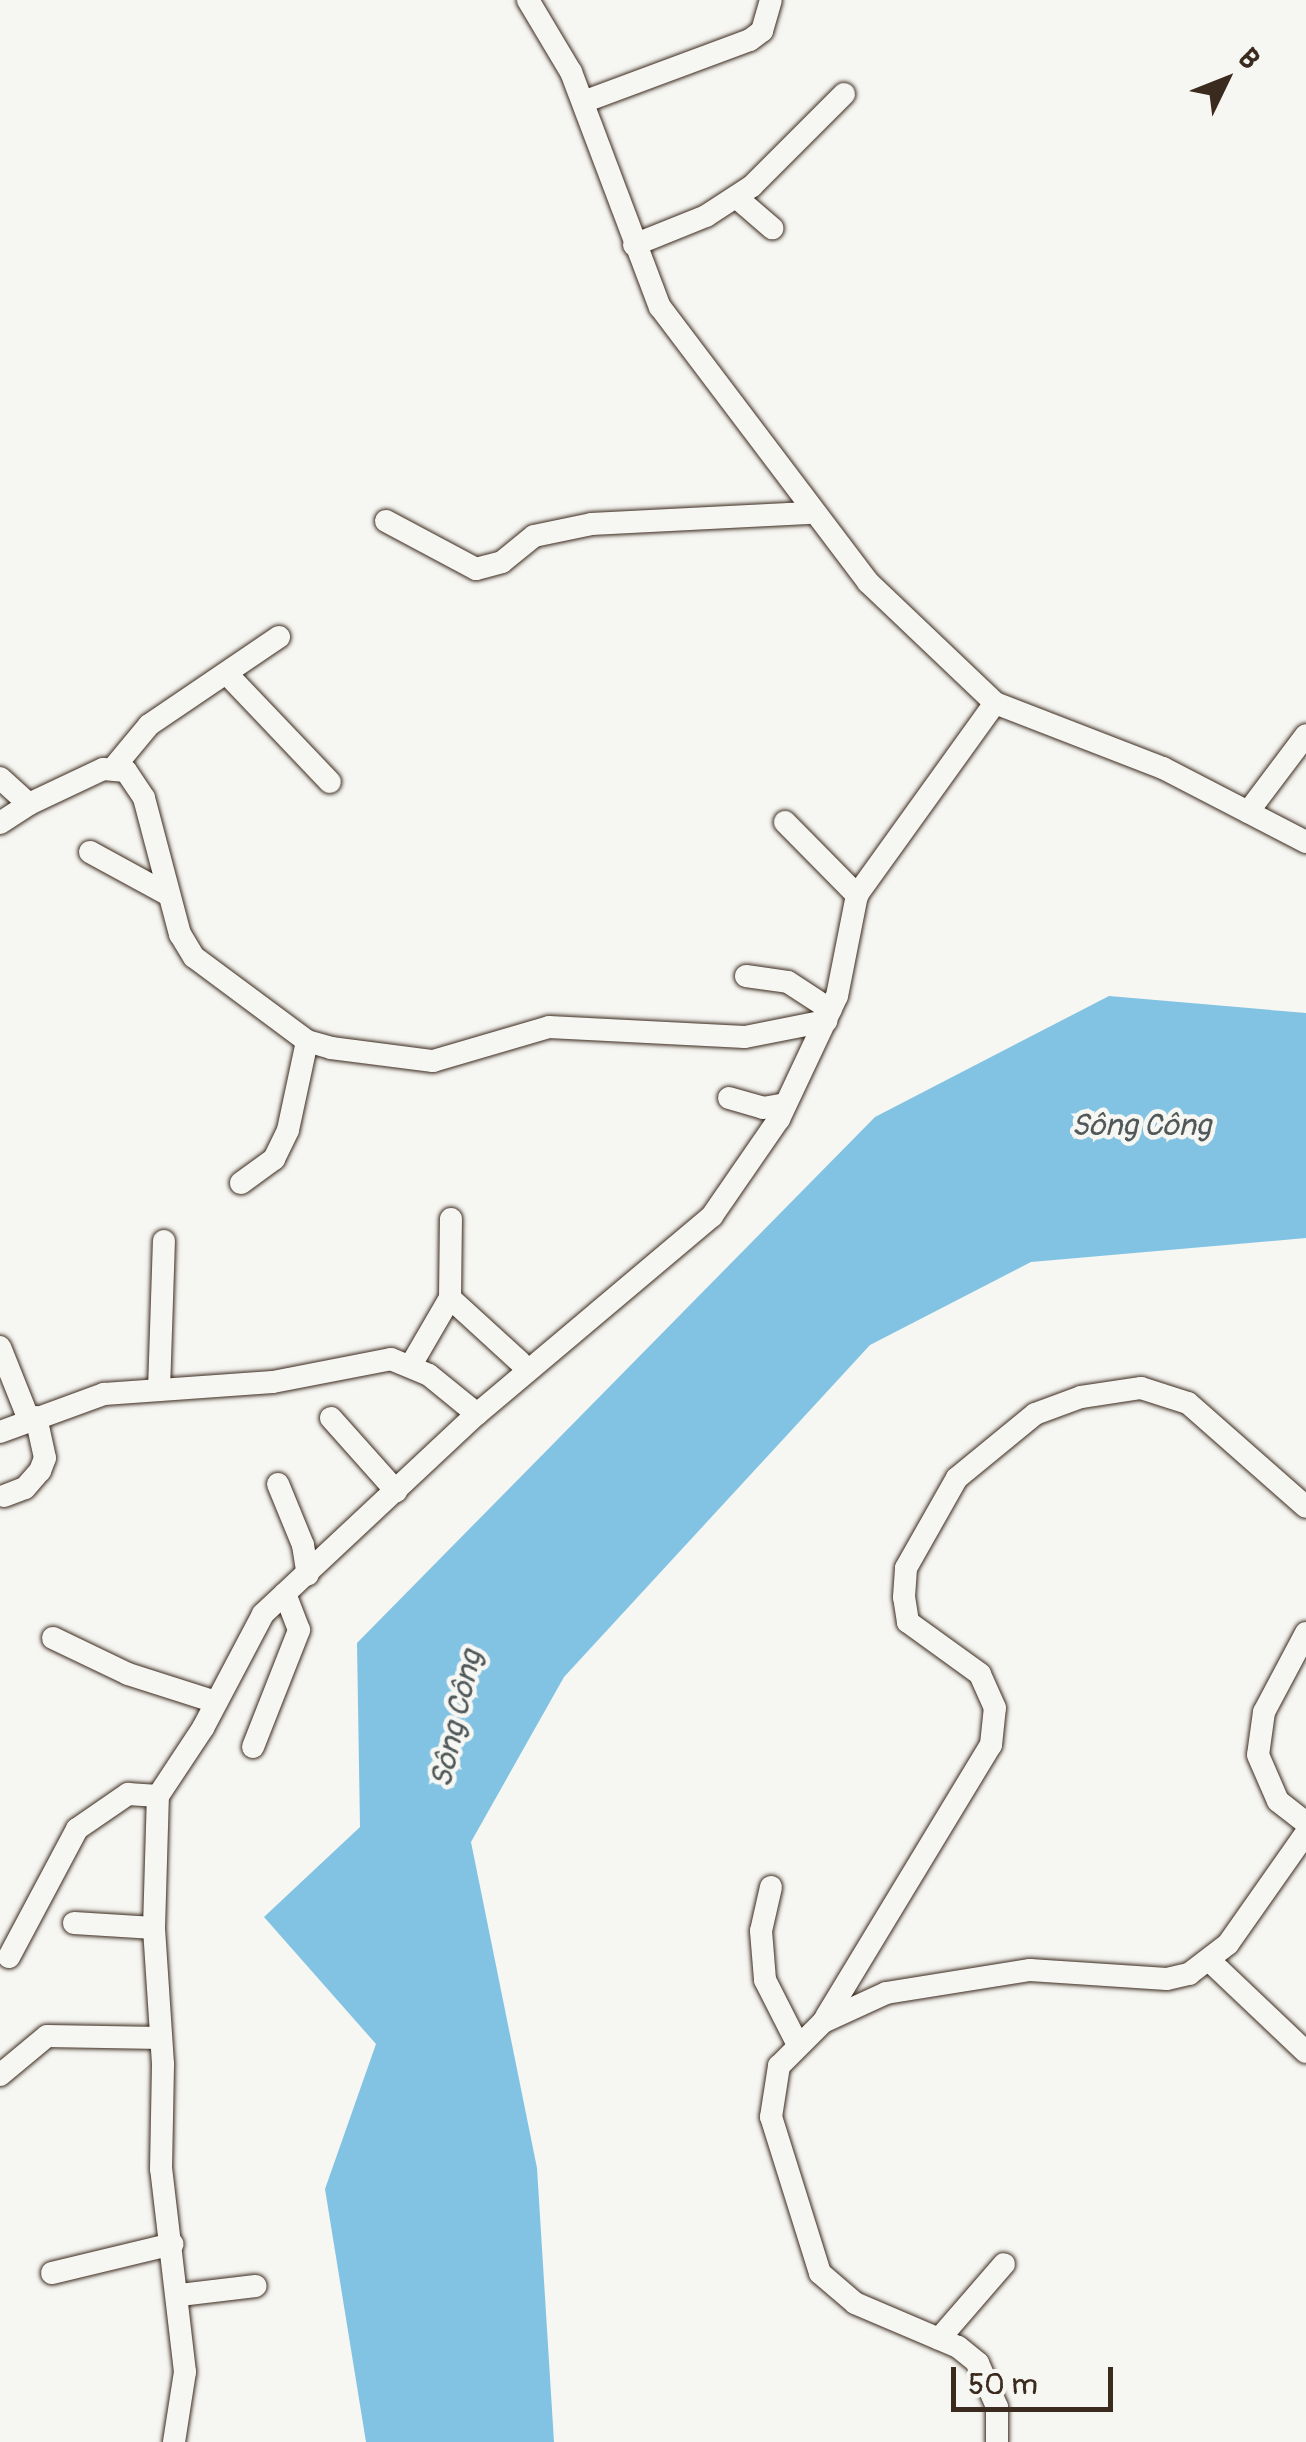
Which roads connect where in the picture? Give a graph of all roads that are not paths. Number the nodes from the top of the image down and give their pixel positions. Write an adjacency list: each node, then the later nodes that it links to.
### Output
1 (528, 0): 4 (street)
2 (772, 0): 4 (street)
3 (844, 94): 5 (street)
4 (582, 102): 7 (street)
5 (736, 196): 6 (street); 7 (street)
6 (772, 228)
7 (634, 246): 8 (street)
8 (812, 513): 9 (street); 12 (street)
9 (386, 521)
10 (279, 637): 11 (street)
11 (228, 674): 14 (street); 16 (street)
12 (995, 703): 18 (street); 24 (street)
13 (1306, 735): 18 (street)
14 (115, 766): 17 (street); 23 (street)
15 (0, 778): 17 (street)
16 (330, 782)
17 (29, 804): 20 (street)
18 (1248, 812): 21 (street)
19 (785, 822): 24 (street)
20 (0, 823)
21 (1306, 842)
22 (90, 852): 23 (street)
23 (170, 895): 27 (street)
24 (857, 895): 26 (street)
25 (746, 976): 26 (street)
26 (829, 1015): 27 (street); 29 (street)
27 (307, 1041): 30 (street)
28 (728, 1098): 29 (street)
29 (786, 1104): 38 (street)
30 (241, 1183)
31 (452, 1219): 33 (street)
32 (164, 1241): 37 (street)
33 (450, 1298): 35 (street); 36 (street)
34 (0, 1347): 40 (street)
35 (520, 1362)
36 (411, 1365): 37 (street); 38 (street)
37 (159, 1390): 40 (street)
38 (477, 1414): 43 (street)
39 (330, 1418): 43 (street)
40 (32, 1419): 41 (street); 44 (street)
41 (0, 1432)
42 (278, 1484): 46 (street)
43 (396, 1491): 46 (street)
44 (4, 1496)
45 (1306, 1507): 59 (street)
46 (308, 1575): 47 (street)
47 (285, 1594): 50 (street); 51 (street)
48 (1306, 1633): 53 (street)
49 (53, 1638): 50 (street)
50 (216, 1702): 52 (street)
51 (253, 1747)
52 (158, 1796): 56 (street); 57 (street)
53 (1304, 1825): 58 (street)
54 (770, 1887): 61 (street)
55 (74, 1924): 56 (street)
56 (154, 1928): 60 (street)
57 (8, 1957)
58 (1210, 1961): 59 (street); 62 (street)
59 (823, 2022): 61 (street)
60 (162, 2038): 63 (street); 64 (street)
61 (797, 2044): 69 (street)
62 (1306, 2052)
63 (0, 2074)
64 (173, 2244): 66 (street); 68 (street)
65 (1004, 2264): 69 (street)
66 (52, 2273)
67 (255, 2286): 68 (street)
68 (180, 2295): 70 (street)
69 (939, 2339): 71 (street)
70 (174, 2442)
71 (996, 2442)

